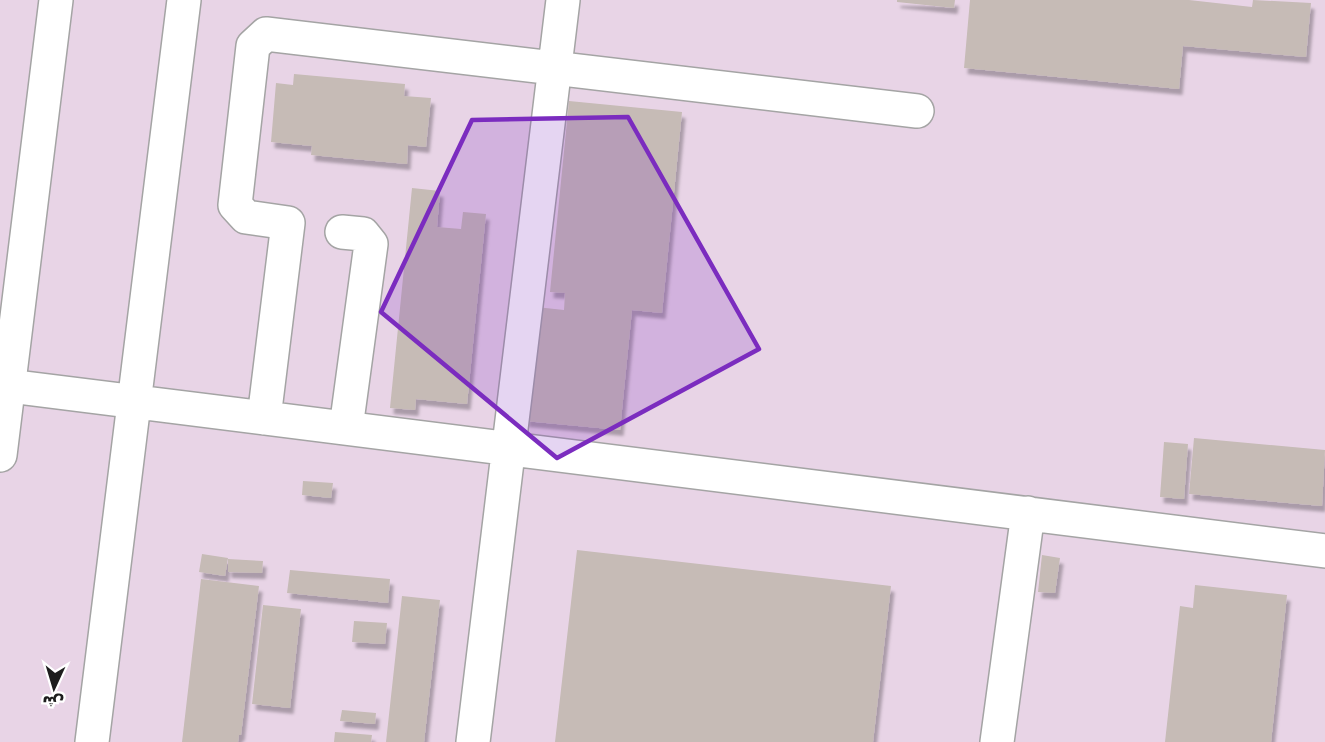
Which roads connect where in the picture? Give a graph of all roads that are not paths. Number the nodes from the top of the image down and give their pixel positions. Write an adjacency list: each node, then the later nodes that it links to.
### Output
1 (56, 0): 7 (lane)
2 (184, 0): 8 (lane)
3 (563, 0): 4 (lane)
4 (555, 67): 5 (lane); 9 (lane); 11 (lane)
5 (917, 111)
6 (342, 232): 10 (lane)
7 (9, 386): 8 (lane); 12 (lane)
8 (134, 401): 9 (lane); 15 (lane)
9 (264, 418): 10 (lane)
10 (346, 428): 11 (lane)
11 (509, 448): 13 (lane); 16 (lane)
12 (0, 455)
13 (1028, 513): 14 (lane); 17 (lane)
14 (1325, 551)
15 (92, 742)
16 (473, 742)
17 (997, 742)

